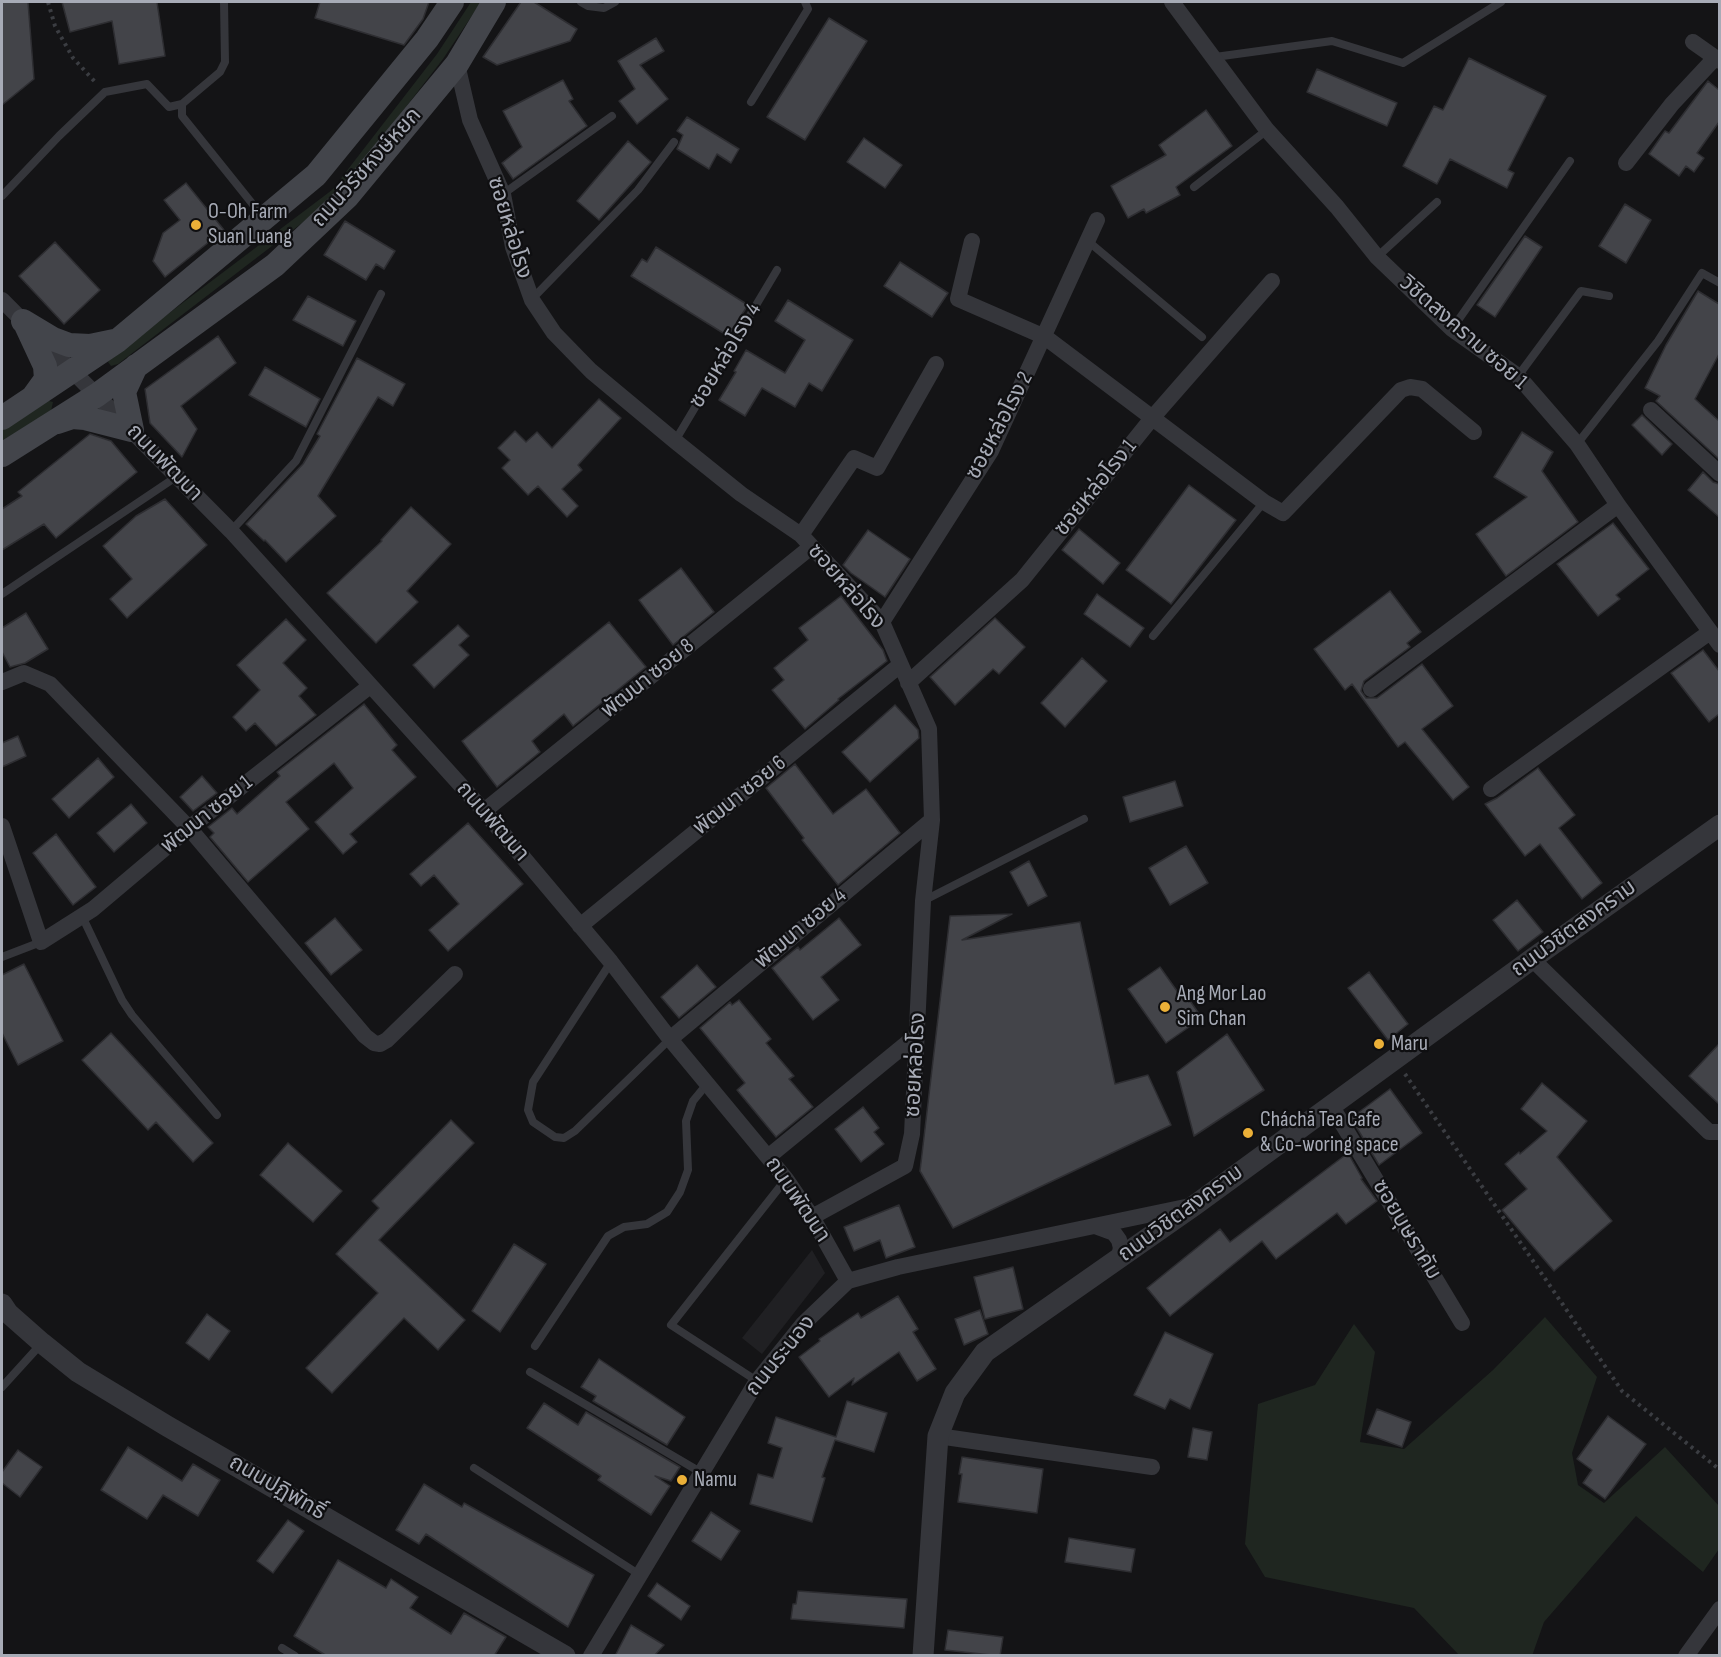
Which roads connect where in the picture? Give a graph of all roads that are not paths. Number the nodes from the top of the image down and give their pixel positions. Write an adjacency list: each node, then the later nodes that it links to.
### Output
1 (224, 2): 14 (lane)
2 (452, 2): 24 (main road, ถนนวิรัชหงษ์หยก)
3 (494, 2): 12 (main road, ถนนวิรัชหงษ์หยก)
4 (581, 2): 5 (lane)
5 (615, 2)
6 (805, 2): 13 (lane)
7 (1172, 2): 10 (street, วิชิตสงคราม ซอย 1)
8 (1502, 2): 10 (lane)
9 (1693, 42): 11 (street)
10 (1215, 57): 16 (street, วิชิตสงคราม ซอย 1)
11 (1717, 59): 19 (street)
12 (457, 64): 21 (street, ซอยหล่อโรง); 42 (main road, ถนนวิรัชหงษ์หยก)
13 (751, 102)
14 (182, 104): 22 (lane); 24 (lane)
15 (612, 116): 21 (lane)
16 (1266, 130): 20 (lane); 28 (street, วิชิตสงคราม ซอย 1)
17 (674, 142): 34 (lane)
18 (1570, 161): 37 (lane)
19 (1626, 163)
20 (1194, 187)
21 (503, 194): 34 (street, ซอยหล่อโรง)
22 (2, 196)
23 (1437, 202): 28 (lane)
24 (265, 219): 40 (main road, ถนนวิรัชหงษ์หยก)
25 (1097, 220): 27 (street, ซอยหล่อโรง 2)
26 (972, 241): 39 (street)
27 (1089, 242): 38 (lane); 39 (street, ซอยหล่อโรง 2)
28 (1377, 257): 37 (street, วิชิตสงคราม ซอย 1)
29 (777, 270): 53 (lane, ซอยหล่อโรง 4)
30 (1272, 281): 48 (street, ซอยหล่อโรง 1)
31 (1719, 283): 54 (lane)
32 (381, 294): 60 (lane)
33 (1609, 296): 44 (lane)
34 (532, 300): 53 (street, ซอยหล่อโรง)
35 (2, 301): 36 (street, ถนนพัฒนา)
36 (23, 321): 40 (main road); 43 (street, ถนนพัฒนา); 46 (main road)
37 (1452, 329): 44 (street, วิชิตสงคราม ซอย 1)
38 (1202, 336)
39 (1045, 337): 48 (street); 63 (street, ซอยหล่อโรง 2)
40 (117, 341): 43 (main road, ถนนวิรัชหงษ์หยก)
41 (936, 364): 61 (street, พัฒนา ซอย 8)
42 (136, 366): 45 (main road, ถนนวิรัชหงษ์หยก); 51 (main road)
43 (74, 371): 45 (street, ถนนพัฒนา); 46 (main road, ถนนวิรัชหงษ์หยก)
44 (1518, 376): 54 (street, วิชิตสงคราม ซอย 1)
45 (97, 395): 50 (main road, ถนนวิรัชหงษ์หยก); 51 (street, ถนนพัฒนา)
46 (32, 398): 49 (main road, ถนนวิรัชหงษ์หยก)
47 (1651, 410): 56 (street)
48 (1153, 417): 58 (street); 68 (street, ซอยหล่อโรง 1)
49 (2, 418)
50 (52, 423): 51 (main road); 55 (main road, ถนนวิรัชหงษ์หยก)
51 (132, 430): 57 (street, ถนนพัฒนา)
52 (1474, 432): 58 (street)
53 (675, 441): 61 (street, ซอยหล่อโรง)
54 (1577, 444): 59 (street, วิชิตสงคราม ซอย 1)
55 (2, 455)
56 (1719, 474)
57 (176, 477): 60 (street, ถนนพัฒนา); 62 (lane)
58 (1264, 502): 64 (lane)
59 (1618, 505): 65 (street, วิชิตสงคราม ซอย 1); 70 (street)
60 (231, 531): 69 (street, ถนนพัฒนา)
61 (806, 541): 63 (street, ซอยหล่อโรง); 72 (street, พัฒนา ซอย 8)
62 (2, 594)
63 (882, 622): 66 (street, ซอยหล่อโรง)
64 (1153, 636)
65 (1715, 638): 71 (street)
66 (900, 665): 68 (street, ซอยหล่อโรง); 80 (street, พัฒนา ซอย 6)
67 (2, 682): 77 (street)
68 (908, 683): 74 (street, ซอยหล่อโรง)
69 (370, 686): 72 (street, ถนนพัฒนา); 77 (street, พัฒนา ซอย 1)
70 (1371, 689)
71 (1491, 789)
72 (484, 811): 80 (street, ถนนพัฒนา)
73 (1084, 819): 78 (lane)
74 (932, 820): 78 (street, ซอยหล่อโรง); 87 (street, พัฒนา ซอย 4)
75 (1719, 825): 83 (street, ถนนวิชิตสงคราม)
76 (2, 826): 81 (street)
77 (189, 828): 79 (street, พัฒนา ซอย 1); 85 (street)
78 (923, 901): 86 (street, ซอยหล่อโรง)
79 (82, 916): 81 (street, พัฒนา ซอย 1); 90 (lane)
80 (580, 926): 84 (street, ถนนพัฒนา)
81 (41, 942): 82 (lane)
82 (2, 957)
83 (1532, 959): 89 (street, ถนนวิชิตสงคราม); 91 (street)
84 (611, 962): 87 (street, ถนนพัฒนา); 87 (lane)
85 (455, 974)
86 (917, 1035): 92 (street); 95 (street, ซอยหล่อโรง)
87 (669, 1039): 88 (street, ถนนพัฒนา)
88 (708, 1084): 92 (street, ถนนพัฒนา); 102 (lane)
89 (1331, 1105): 94 (street, ถนนวิชิตสงคราม); 100 (street, ซอยบุษราคัม)
90 (217, 1115)
91 (1719, 1132)
92 (768, 1157): 93 (street, ถนนพัฒนา)
93 (786, 1179): 95 (street, ถนนพัฒนา); 104 (lane)
94 (1196, 1205): 96 (street, ถนนระนอง); 97 (street, ถนนวิชิตสงคราม)
95 (812, 1217): 98 (street, ถนนพัฒนา)
96 (1095, 1226): 97 (street); 98 (street, ถนนระนอง)
97 (1118, 1259): 106 (street, ถนนวิชิตสงคราม)
98 (848, 1281): 104 (street, ถนนระนอง)
99 (2, 1304): 101 (street, ถนนปฏิพัทธิ์)
100 (1462, 1323)
101 (42, 1343): 105 (lane); 114 (street, ถนนปฏิพัทธิ์)
102 (536, 1346)
103 (530, 1372): 109 (lane)
104 (757, 1381): 109 (street, ถนนระนอง)
105 (2, 1387)
106 (938, 1436): 107 (street); 116 (street, ถนนวิชิตสงคราม)
107 (1152, 1467)
108 (474, 1468): 110 (lane)
109 (702, 1473): 110 (street, ถนนระนอง)
110 (640, 1575): 115 (street, ถนนระนอง)
111 (1719, 1609): 117 (street)
112 (282, 1648): 113 (lane)
113 (295, 1656)
114 (565, 1656)
115 (591, 1656)
116 (923, 1656)
117 (1686, 1656)

